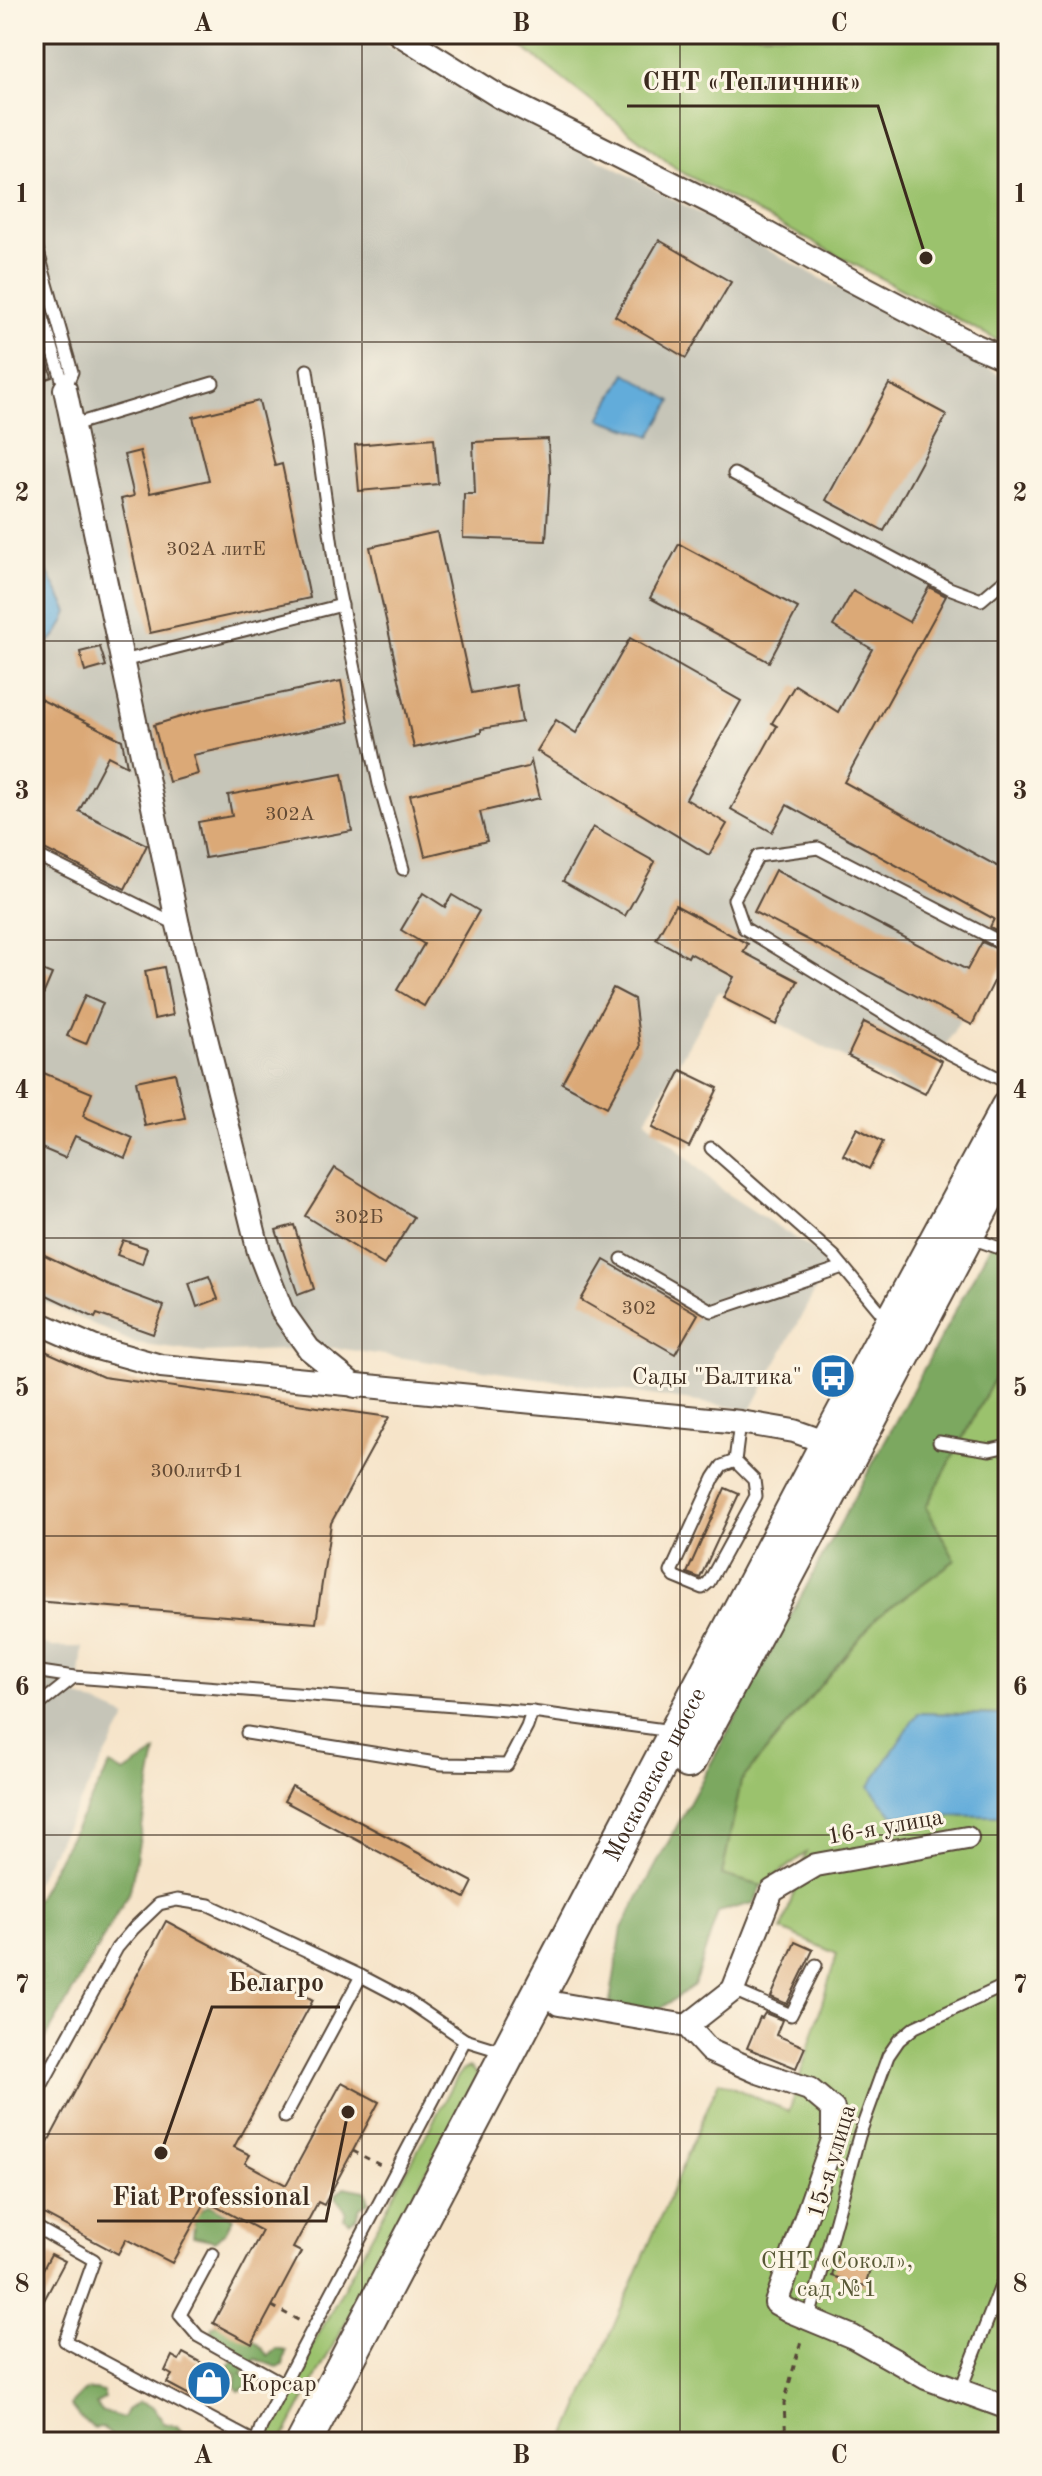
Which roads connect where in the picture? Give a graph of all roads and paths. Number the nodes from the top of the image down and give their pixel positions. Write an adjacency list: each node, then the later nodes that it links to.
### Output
1 (399, 34): 4 (street)
2 (34, 238): 7 (lane)
3 (34, 305): 7 (lane)
4 (1008, 360)
5 (307, 370): 11 (lane)
6 (213, 383): 8 (lane)
7 (65, 389): 8 (street)
8 (73, 425): 12 (street)
9 (734, 474): 10 (lane)
10 (1008, 577)
11 (342, 605): 12 (lane); 14 (lane)
12 (123, 661): 15 (street)
13 (34, 854): 15 (lane)
14 (403, 869)
15 (178, 925): 27 (street)
16 (1008, 946): 17 (lane)
17 (1008, 1083)
18 (1008, 1108): 26 (main road, Московское шоссе)
19 (711, 1148): 24 (lane)
20 (1008, 1157): 21 (main road, Московское шоссе)
21 (966, 1236): 22 (lane); 31 (main road, Московское шоссе)
22 (1008, 1251)
23 (622, 1259): 24 (lane)
24 (843, 1267): 26 (lane)
25 (34, 1321): 27 (street)
26 (891, 1325): 31 (main road, Московское шоссе)
27 (355, 1386): 28 (street)
28 (740, 1422): 31 (street); 32 (lane)
29 (939, 1442): 30 (lane)
30 (1008, 1446)
31 (839, 1449): 37 (main road, Московское шоссе); 44 (main road, Московское шоссе)
32 (735, 1461): 32 (lane)
33 (34, 1671): 34 (lane)
34 (74, 1677): 35 (lane); 36 (lane)
35 (34, 1709)
36 (532, 1712): 37 (lane); 38 (lane)
37 (677, 1731): 47 (main road, Московское шоссе)
38 (247, 1733)
39 (967, 1838): 43 (street, 16-я улица)
40 (816, 1965): 43 (lane)
41 (361, 1976): 46 (lane); 48 (lane); 49 (lane)
42 (1008, 1984): 56 (lane, 15-я улица)
43 (733, 1990): 45 (street)
44 (559, 2004): 45 (street); 63 (main road, Московское шоссе)
45 (687, 2026): 56 (street)
46 (465, 2040): 47 (lane); 51 (lane)
47 (508, 2053): 62 (main road, Московское шоссе)
48 (34, 2099)
49 (285, 2117)
50 (353, 2151): 51 (path)
51 (395, 2173): 57 (lane)
52 (34, 2226): 61 (lane)
53 (213, 2254): 58 (lane)
54 (1008, 2268): 59 (lane)
55 (272, 2306): 57 (path)
56 (809, 2318): 59 (street); 64 (path)
57 (313, 2328): 58 (lane)
58 (284, 2384): 61 (lane)
59 (960, 2391): 60 (street)
60 (1008, 2408)
61 (256, 2442)
62 (304, 2442)
63 (328, 2442)
64 (786, 2442)

